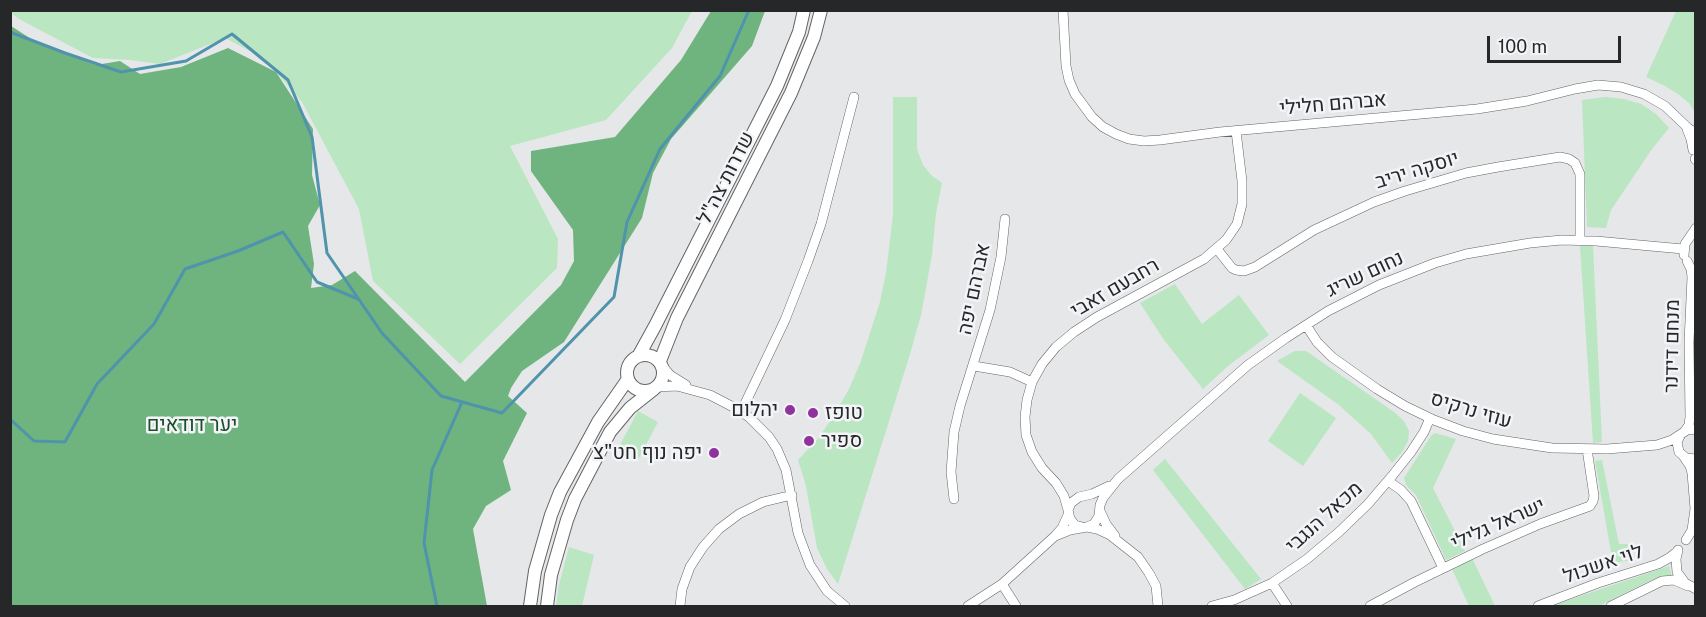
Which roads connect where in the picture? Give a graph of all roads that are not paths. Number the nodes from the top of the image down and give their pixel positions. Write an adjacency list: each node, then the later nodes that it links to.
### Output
1 (804, 10): 17 (main road, שדרות צה"ל)
2 (821, 10): 18 (main road, שדרות צה"ל)
3 (1064, 10): 6 (street, אברהם חלילי)
4 (854, 97): 24 (street)
5 (1684, 124): 6 (street, אברהם חלילי); 7 (street, אברהם חלילי); 8 (street, אברהם חלילי)
6 (1236, 130): 13 (street, רחבעם זאבי)
7 (1695, 134)
8 (1695, 154)
9 (1005, 219): 19 (street, אברהם יפה)
10 (1695, 228): 11 (street)
11 (1693, 237): 14 (street)
12 (1580, 240): 13 (street, יוסקה יריב); 14 (street, נחום שריג); 16 (street, נחום שריג)
13 (1217, 249): 21 (street, רחבעם זאבי)
14 (1683, 249): 15 (street, מנחם דידנר)
15 (1691, 264): 27 (street, מנחם דידנר)
16 (1306, 325): 25 (street, עוזי נרקיס); 32 (street, נחום שריג)
17 (639, 355): 18 (main road); 20 (main road)
18 (661, 363): 22 (main road); 23 (street)
19 (974, 366): 21 (street, אברהם יפה); 37 (street, אברהם יפה)
20 (628, 379): 22 (main road); 49 (main road)
21 (1032, 382): 34 (street, רחבעם זאבי)
22 (655, 388): 23 (street); 50 (main road)
23 (696, 390): 24 (street)
24 (741, 412): 35 (street)
25 (1430, 418): 29 (street, עוזי נרקיס); 33 (street, מכאל הנגבי)
26 (1695, 429): 27 (street, עוזי נרקיס)
27 (1683, 432): 28 (street, עוזי נרקיס); 30 (street, מנחם דידנר)
28 (1657, 445): 29 (street, עוזי נרקיס); 30 (street, עוזי נרקיס)
29 (1587, 449): 45 (street, ישראל גלילי)
30 (1682, 456): 31 (street, עוזי נרקיס); 42 (street)
31 (1695, 459)
32 (1118, 480): 36 (street, נחום שריג); 38 (street, נחום שריג)
33 (1388, 481): 45 (street); 46 (street, מכאל הנגבי)
34 (1056, 483): 36 (street, רחבעם זאבי); 39 (street, רחבעם זאבי)
35 (792, 495): 51 (street); 52 (street)
36 (1083, 496): 38 (street); 39 (street)
37 (954, 499)
38 (1100, 510): 40 (street); 43 (street)
39 (1068, 512): 40 (street); 41 (street)
40 (1084, 527): 41 (street); 43 (street)
41 (1055, 536): 47 (street)
42 (1691, 538): 44 (street)
43 (1118, 540): 55 (street)
44 (1678, 551): 48 (street); 59 (street, לוי אשכול)
45 (1443, 568): 58 (street, ישראל גלילי)
46 (1272, 583): 56 (street, מכאל הנגבי); 57 (street)
47 (1002, 584): 53 (street); 54 (street)
48 (1692, 587): 60 (street, לוי אשכול)
49 (530, 606)
50 (547, 606)
51 (680, 606)
52 (845, 606)
53 (968, 606)
54 (1016, 606)
55 (1158, 606)
56 (1212, 606)
57 (1287, 606)
58 (1370, 606)
59 (1538, 606)
60 (1611, 606)

